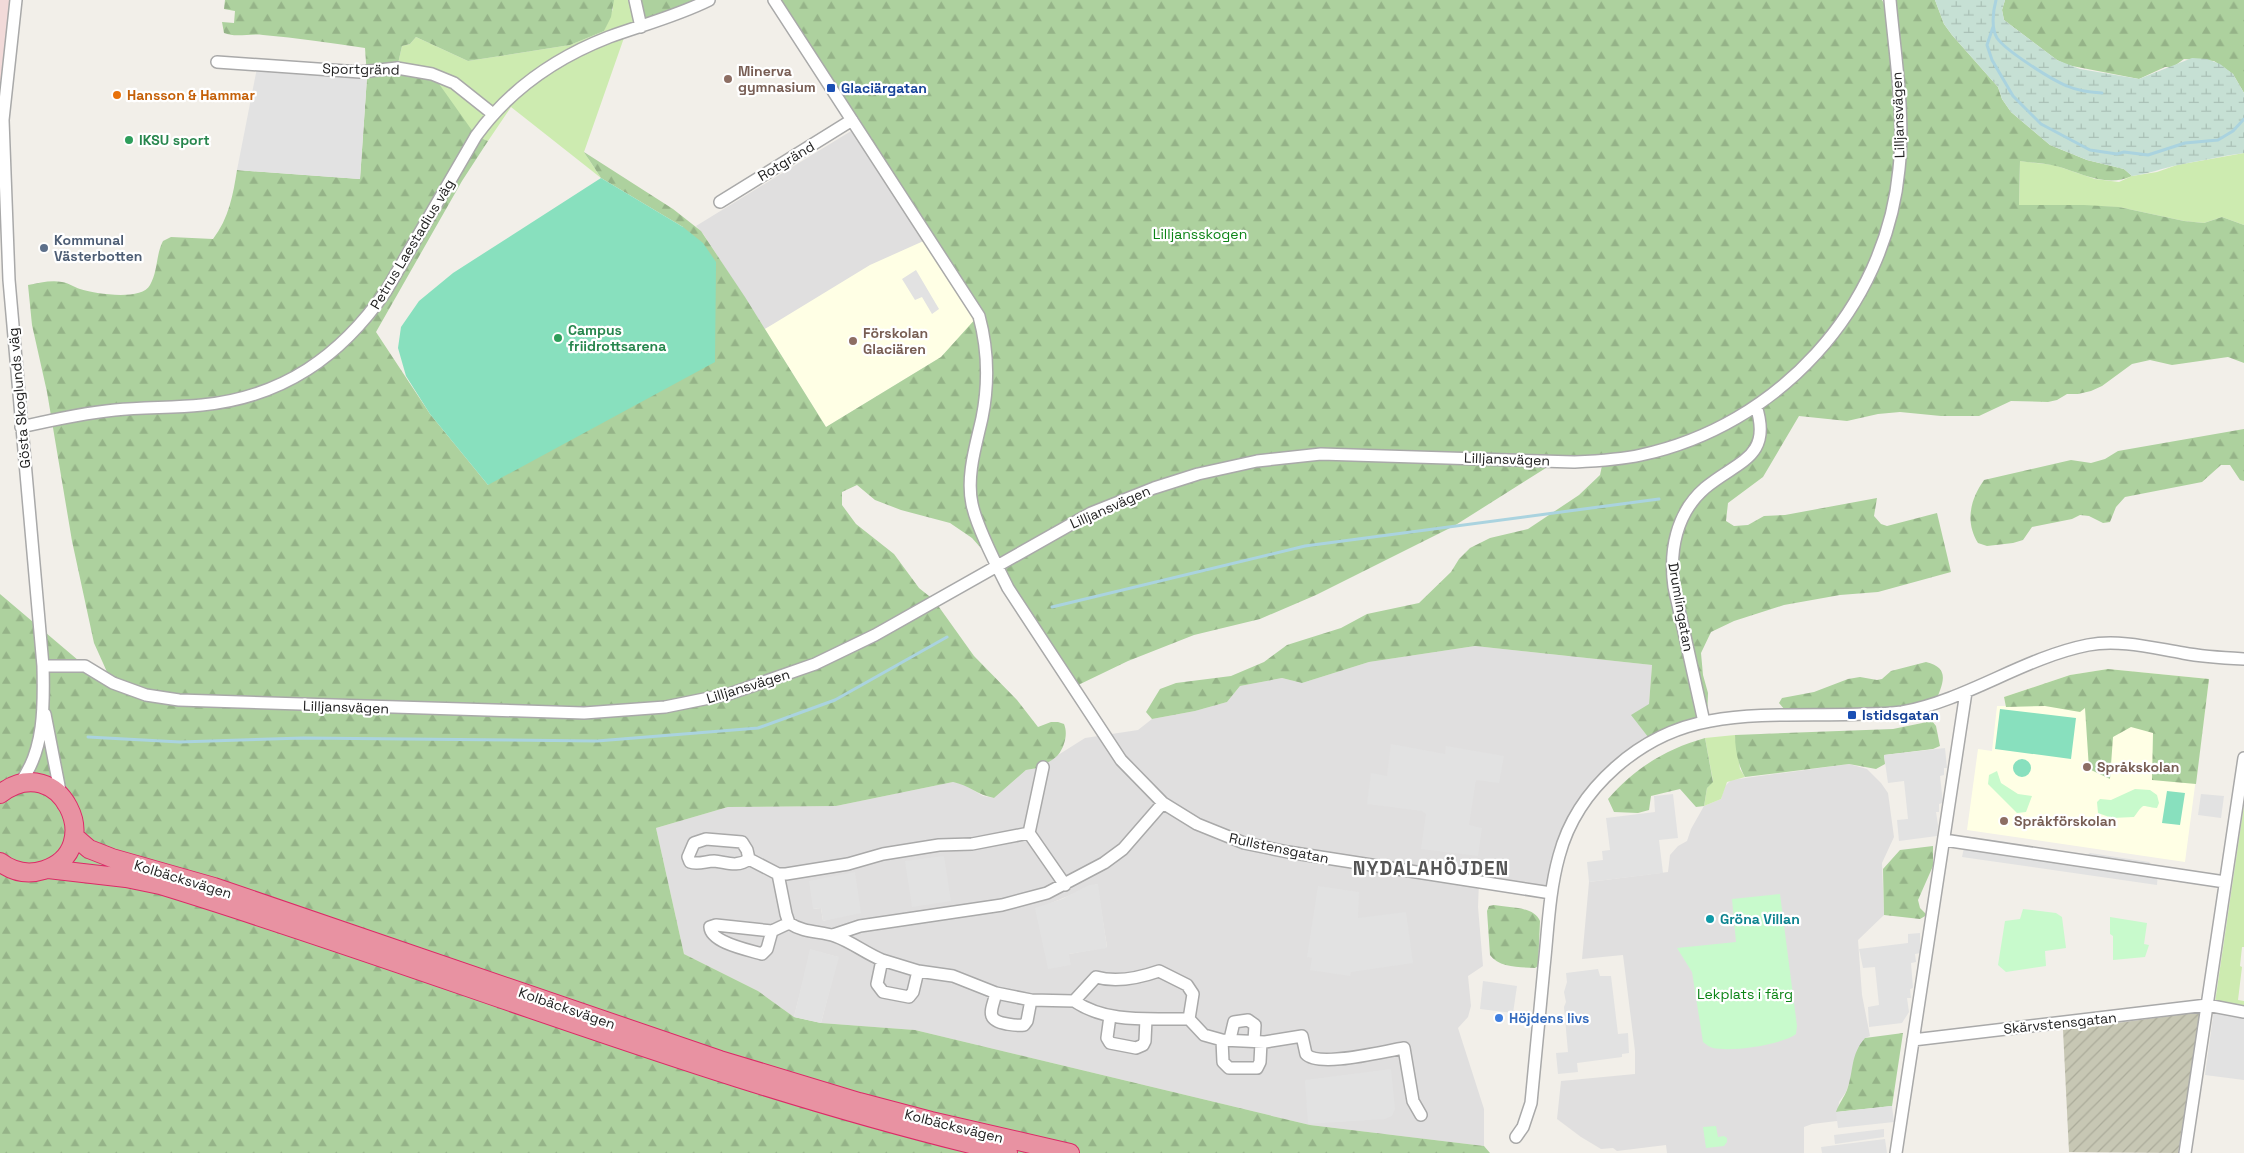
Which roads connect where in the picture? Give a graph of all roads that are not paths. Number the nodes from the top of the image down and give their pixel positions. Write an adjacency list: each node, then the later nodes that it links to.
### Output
1 (16, 0): 11 (street, Gösta Skoglunds väg)
2 (634, 0): 6 (street)
3 (709, 0): 6 (street, Petrus Laestadius väg)
4 (774, 0): 9 (street)
5 (1890, 0): 12 (street, Lilljansvägen)
6 (641, 27): 8 (street, Petrus Laestadius väg)
7 (217, 62): 8 (street, Sportgränd)
8 (493, 114): 13 (street, Petrus Laestadius väg)
9 (852, 120): 10 (street, Rotgränd); 14 (street)
10 (720, 202)
11 (4, 263): 13 (street, Gösta Skoglunds väg)
12 (1756, 406): 14 (street, Lilljansvägen); 19 (street, Drumlingatan)
13 (21, 427): 16 (street, Gösta Skoglunds väg)
14 (996, 565): 16 (street, Lilljansvägen); 24 (street, Rullstensgatan)
15 (2244, 659): 17 (street)
16 (43, 666): 18 (street, Gösta Skoglunds väg)
17 (1966, 692): 19 (street); 27 (street)
18 (43, 706): 22 (street, Gösta Skoglunds väg); 23 (street, Gösta Skoglunds väg)
19 (1704, 722): 34 (street)
20 (2244, 758): 32 (street)
21 (1043, 767): 25 (street)
22 (8, 787): 23 (highway)
23 (61, 796): 26 (highway)
24 (1163, 803): 33 (street); 34 (street, Rullstensgatan)
25 (1029, 833): 31 (street); 33 (street)
26 (74, 836): 30 (highway); 54 (highway, Kolbäcksvägen)
27 (1944, 840): 32 (street); 49 (street)
28 (748, 859): 28 (street); 31 (street)
29 (0, 862): 30 (highway, Kolbäcksvägen)
30 (48, 869): 53 (highway, Kolbäcksvägen)
31 (778, 874): 35 (street)
32 (2226, 882): 43 (street)
33 (1065, 885): 37 (street)
34 (1551, 893): 52 (street)
35 (790, 923): 36 (street); 37 (street)
36 (772, 931): 36 (street)
37 (833, 935): 38 (street)
38 (882, 960): 39 (street); 39 (street)
39 (918, 971): 40 (street)
40 (996, 993): 41 (street); 41 (street)
41 (1031, 1000): 42 (street)
42 (1074, 1001): 45 (street); 47 (street)
43 (2207, 1005): 44 (street, Skärvstensgatan); 49 (street, Skärvstensgatan); 56 (street)
44 (2244, 1012)
45 (1110, 1016): 46 (street); 46 (street)
46 (1146, 1019): 47 (street)
47 (1189, 1019): 48 (street)
48 (1226, 1039): 50 (street); 50 (street); 50 (street)
49 (1913, 1040): 55 (street)
50 (1257, 1041): 51 (street)
51 (1421, 1115)
52 (1516, 1137)
53 (1008, 1153)
54 (1070, 1153)
55 (1896, 1153)
56 (2185, 1153)

